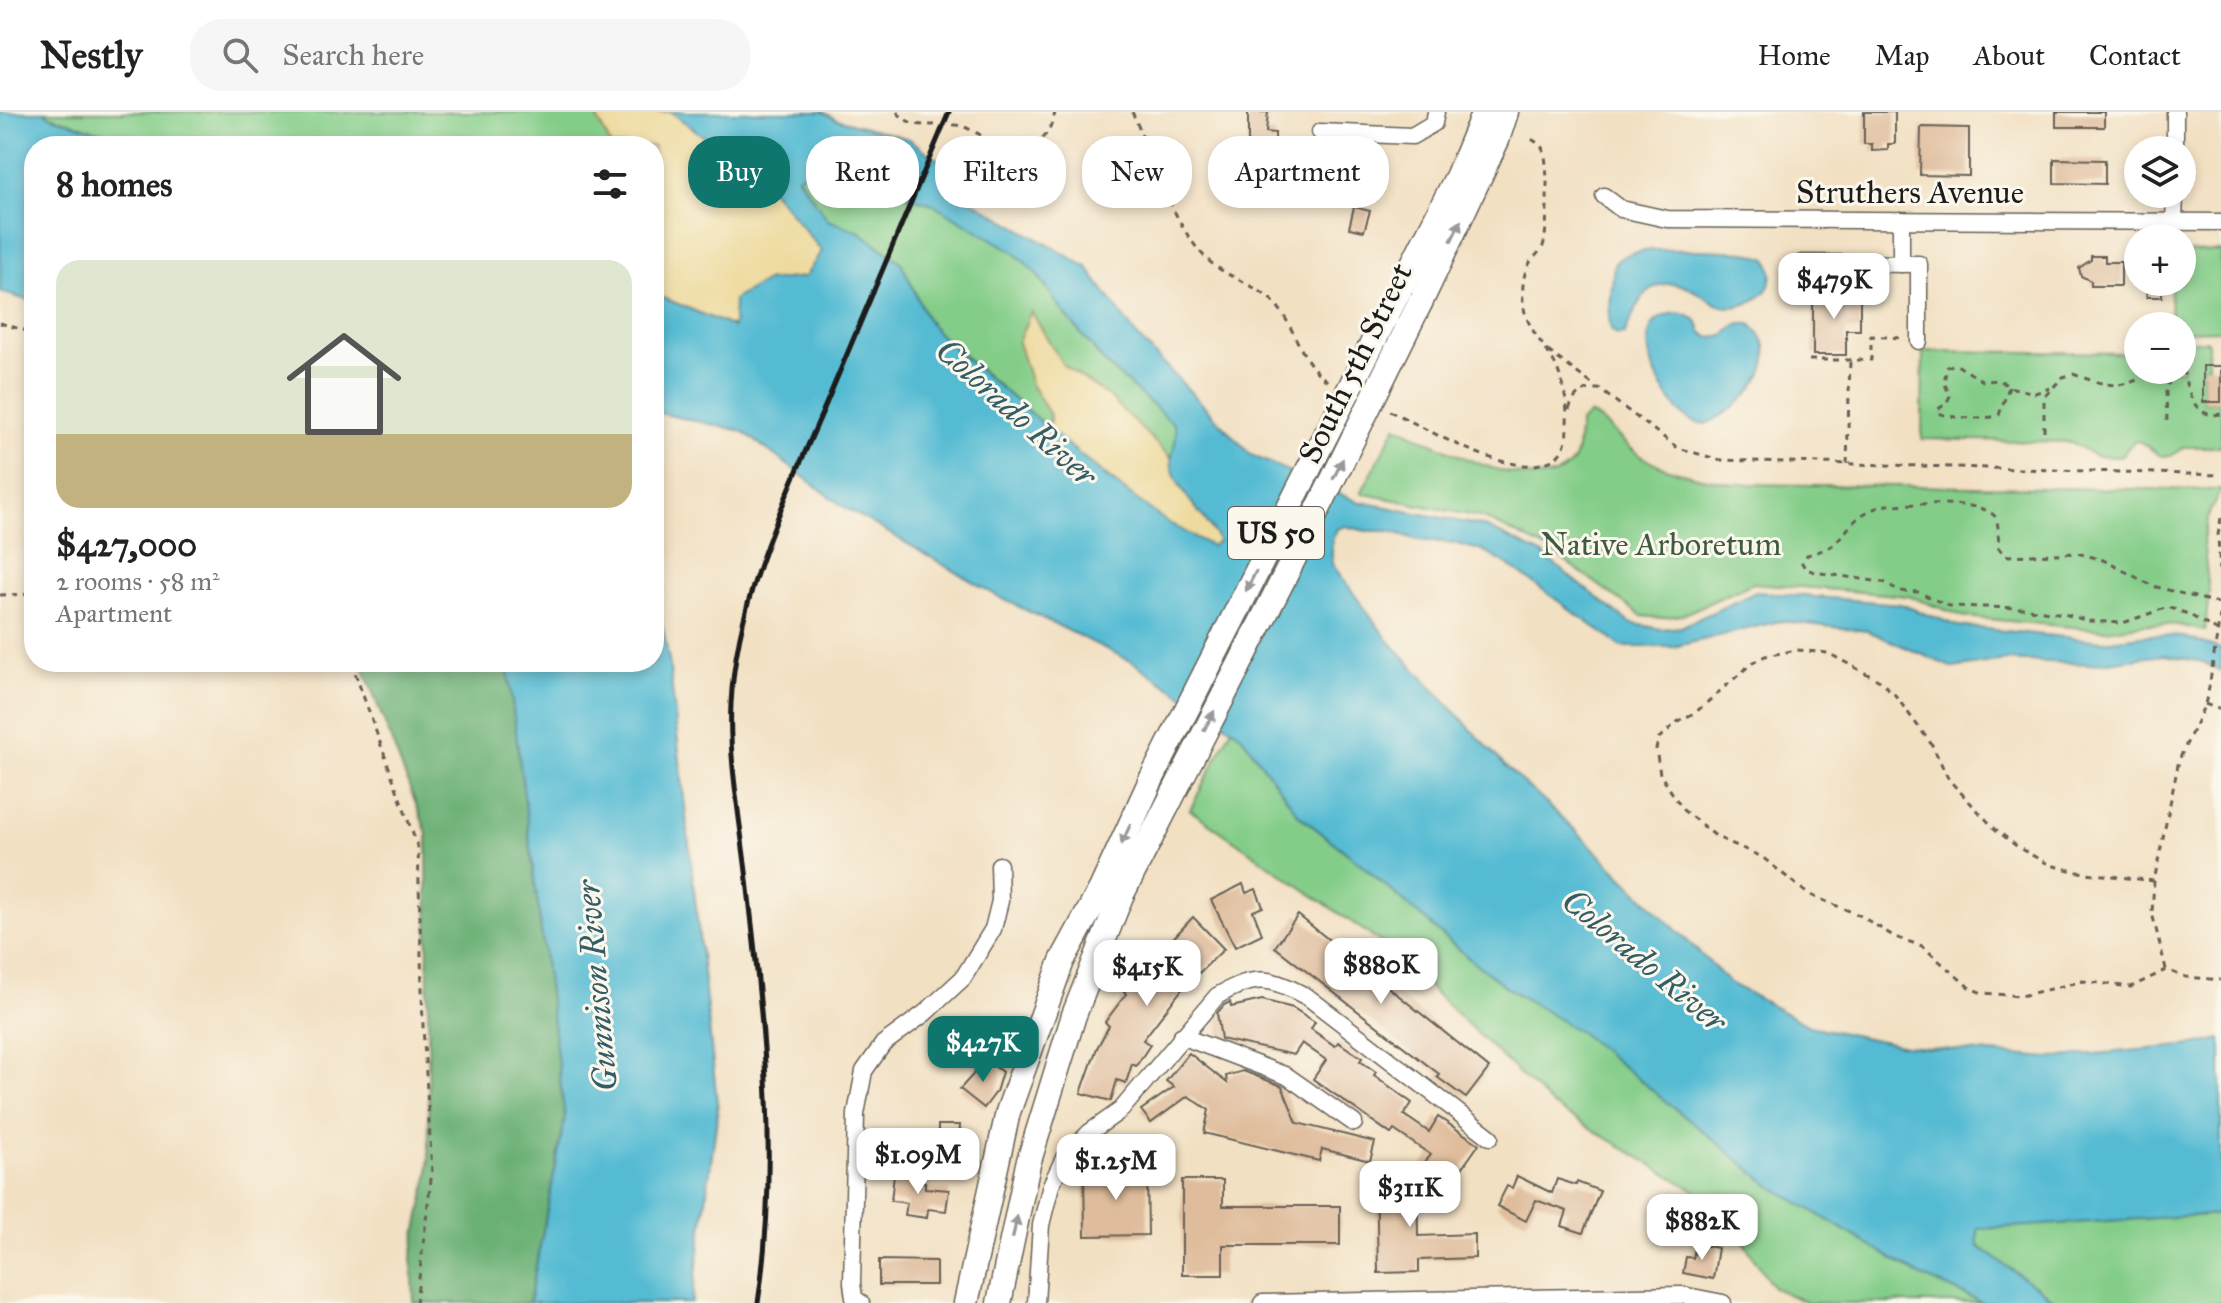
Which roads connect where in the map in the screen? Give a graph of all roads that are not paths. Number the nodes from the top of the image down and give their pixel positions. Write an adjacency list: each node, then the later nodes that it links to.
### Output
1 (1436, 112): 5 (street)
2 (1470, 112): 7 (highway)
3 (2175, 112): 6 (street)
4 (1500, 114): 7 (highway, South 5th Street / US 50); 17 (highway, South 5th Street / US 50, one-way to 4, bridge)
5 (1320, 132)
6 (2175, 136)
7 (1458, 175): 17 (highway, South 5th Street / US 50, one-way to 17, bridge)
8 (1604, 196): 10 (street, Struthers Avenue)
9 (2174, 208): 11 (street)
10 (1901, 220): 11 (street, Struthers Avenue); 14 (street)
11 (2174, 221): 12 (street, Struthers Avenue)
12 (2221, 222)
13 (1802, 263): 14 (street)
14 (1901, 264): 15 (street)
15 (1919, 340)
16 (999, 865): 24 (street)
17 (1111, 892): 18 (highway, US 50); 26 (highway, US 50, one-way to 17)
18 (1062, 961): 25 (highway, US 50); 26 (highway)
19 (1181, 1036): 20 (street); 21 (street); 27 (street)
20 (1354, 1123)
21 (1490, 1137)
22 (1445, 1302): 23 (street); 28 (street)
23 (1719, 1302)
24 (861, 1303)
25 (966, 1303)
26 (999, 1303)
27 (1036, 1303)
28 (1262, 1303)

